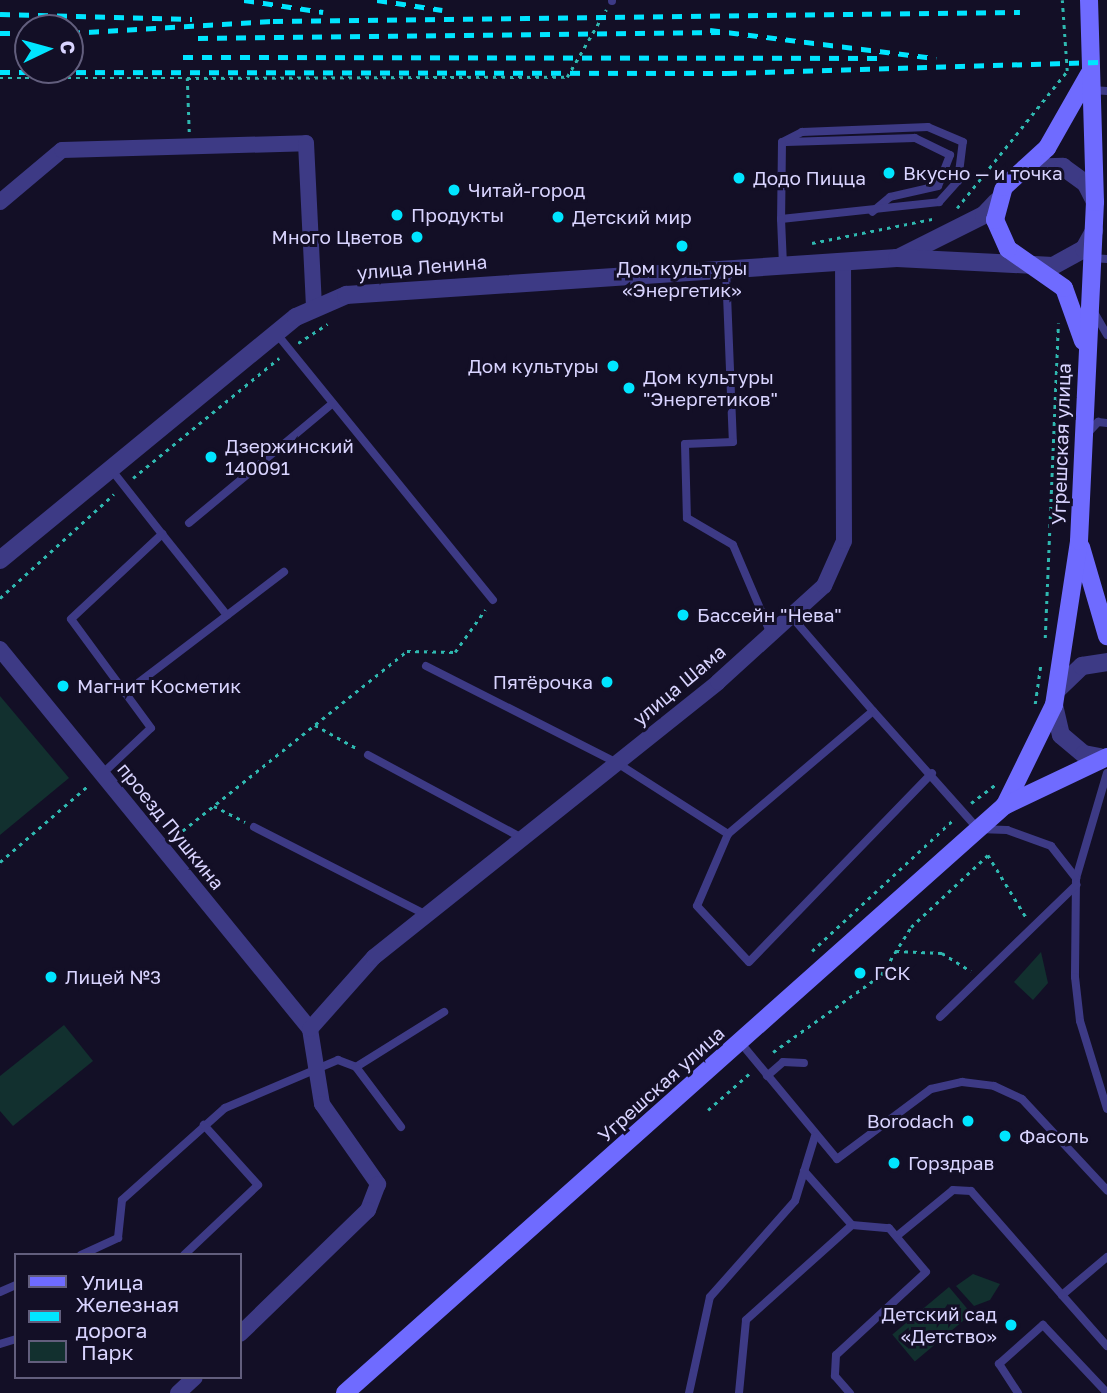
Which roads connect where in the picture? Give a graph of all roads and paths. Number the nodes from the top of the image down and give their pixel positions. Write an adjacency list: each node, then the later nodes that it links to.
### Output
1 (612, 0): 5 (path)
2 (1089, 0): 3 (main road, улица Ленина)
3 (1091, 70): 6 (main road, улица Ленина); 9 (main road, улица Ленина)
4 (0, 78): 5 (path)
5 (187, 78): 8 (path)
6 (1099, 91): 12 (main road, улица Ленина)
7 (782, 142): 13 (lane); 13 (lane); 14 (lane)
8 (190, 146): 10 (street); 23 (street)
9 (1025, 168): 11 (main road, улица Ленина); 12 (street)
10 (0, 202)
11 (996, 202): 16 (street, улица Ленина); 20 (main road)
12 (1095, 202): 15 (main road, улица Ленина)
13 (872, 212): 14 (lane)
14 (781, 219): 19 (lane)
15 (1094, 231): 17 (main road, Угрешская улица); 20 (street, улица Ленина)
16 (897, 258): 18 (street, улица Ленина); 20 (street, улица Ленина)
17 (1099, 259): 22 (main road, Угрешская улица)
18 (843, 261): 19 (street, улица Ленина); 38 (street, улица Шама)
19 (783, 265): 21 (street, улица Ленина)
20 (1038, 266): 26 (main road, Угрешская улица)
21 (726, 268): 23 (street, улица Ленина); 39 (lane)
22 (1088, 295): 25 (lane); 26 (main road, Угрешская улица)
23 (314, 309): 24 (street, улица Ленина)
24 (276, 333): 27 (lane); 30 (street, улица Ленина)
25 (1107, 335)
26 (1085, 348): 29 (main road, Угрешская улица)
27 (333, 403): 31 (lane); 36 (lane)
28 (1107, 423): 29 (lane)
29 (1084, 437): 33 (main road, Угрешская улица)
30 (110, 468): 32 (lane); 34 (street, улица Ленина)
31 (188, 523)
32 (162, 534): 37 (lane); 44 (lane)
33 (1079, 541): 40 (main road, Угрешская улица); 45 (main road, Угрешская улица)
34 (0, 560)
35 (284, 572): 37 (lane)
36 (493, 600): 47 (path)
37 (227, 615): 44 (lane)
38 (791, 617): 39 (street, улица Шама); 46 (lane)
39 (771, 634): 50 (street, улица Шама)
40 (1107, 636)
41 (0, 649): 52 (street, проезд Пушкина)
42 (1107, 662): 45 (street, Угрешская улица)
43 (426, 666): 50 (lane)
44 (125, 693): 52 (lane)
45 (1056, 698): 49 (street, Угрешская улица); 54 (main road, Угрешская улица)
46 (873, 711): 51 (lane); 57 (lane)
47 (315, 725): 48 (path); 53 (path)
48 (368, 755): 58 (lane)
49 (1105, 762): 54 (main road, Угрешская улица); 61 (lane)
50 (617, 763): 57 (lane); 58 (street, улица Шама)
51 (932, 773): 56 (lane); 57 (lane)
52 (102, 774): 59 (street, проезд Пушкина); 60 (path)
53 (214, 806): 55 (path); 59 (path)
54 (1004, 806): 56 (main road, Угрешская улица)
55 (254, 827): 62 (lane)
56 (978, 829): 61 (lane); 69 (main road, Угрешская улица)
57 (728, 834)
58 (522, 838): 62 (street, улица Шама)
59 (162, 847): 68 (street, проезд Пушкина)
60 (0, 862)
61 (1076, 882): 63 (lane); 75 (lane)
62 (427, 915): 68 (street, улица Шама)
63 (1031, 925): 64 (path); 65 (lane)
64 (896, 951): 65 (path); 71 (path)
65 (979, 977): 67 (lane)
66 (443, 1012): 72 (lane)
67 (940, 1017)
68 (310, 1029): 73 (street)
69 (740, 1042): 71 (lane); 93 (main road, Угрешская улица)
70 (804, 1063): 74 (lane)
71 (759, 1065): 74 (lane); 76 (path)
72 (356, 1067): 73 (lane); 78 (lane)
73 (319, 1069): 77 (lane); 88 (street)
74 (767, 1076): 79 (lane)
75 (1107, 1109)
76 (708, 1110)
77 (204, 1125): 84 (lane); 85 (lane)
78 (401, 1127)
79 (815, 1136): 80 (lane); 81 (lane)
80 (804, 1171): 82 (lane); 94 (lane)
81 (1107, 1190)
82 (852, 1226): 83 (lane); 95 (lane)
83 (897, 1236): 87 (lane); 96 (lane)
84 (85, 1253)
85 (186, 1253)
86 (1107, 1257): 87 (lane)
87 (1062, 1295): 89 (lane)
88 (242, 1332)
89 (1107, 1346)
90 (193, 1379): 92 (street)
91 (1107, 1392): 97 (lane)
92 (178, 1393)
93 (345, 1393)
94 (688, 1393)
95 (739, 1393)
96 (850, 1393)
97 (1018, 1393)

